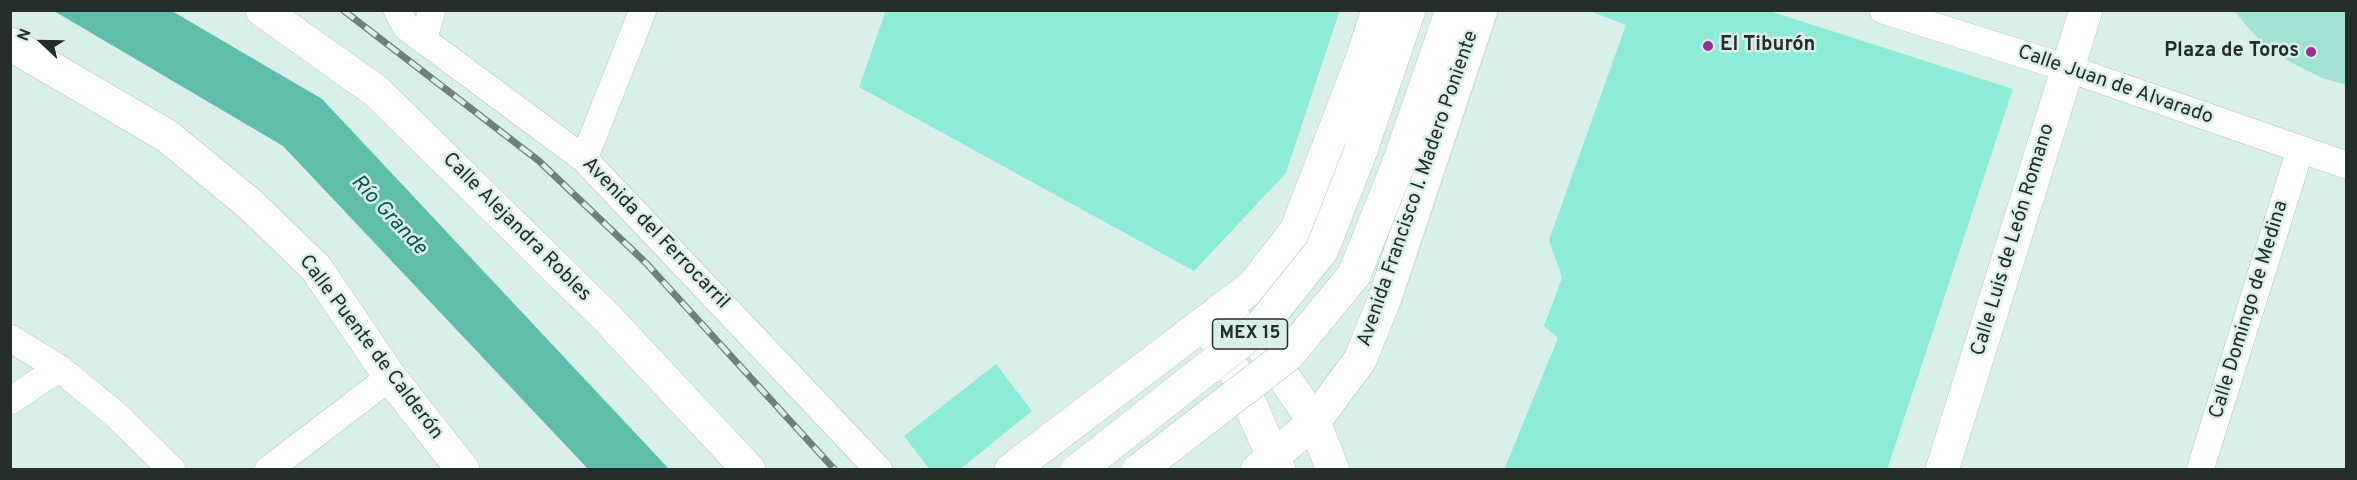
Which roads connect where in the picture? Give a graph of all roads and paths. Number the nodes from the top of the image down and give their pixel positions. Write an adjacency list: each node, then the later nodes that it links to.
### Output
1 (262, 10): 26 (main road, Calle Alejandra Robles)
2 (432, 10): 10 (street)
3 (644, 10): 14 (street)
4 (1378, 10): 16 (main road)
5 (1409, 10): 29 (main road, MEX 15, bridge)
6 (1452, 10): 30 (main road, Avenida Francisco I. Madero Poniente / MEX 15, bridge)
7 (1481, 10): 21 (main road, Avenida Francisco I. Madero Poniente)
8 (1883, 10): 12 (street, Calle Juan de Alvarado)
9 (2086, 10): 12 (main road, Calle Luis de León Romano)
10 (409, 26): 14 (street, Avenida del Ferrocarril)
11 (10, 44): 19 (main road, Calle Puente de Calderón)
12 (2067, 68): 13 (street, Calle Juan de Alvarado); 32 (main road, Calle Luis de León Romano)
13 (2300, 150): 15 (street, Calle Juan de Alvarado); 33 (street, Calle Domingo de Medina)
14 (584, 159): 27 (street, Avenida del Ferrocarril)
15 (2346, 165)
16 (1215, 316): 21 (main road); 22 (main road); 28 (main road)
17 (10, 338): 18 (street)
18 (59, 368): 20 (street); 23 (street)
19 (390, 376): 24 (street); 25 (main road, Calle Puente de Calderón)
20 (10, 401)
21 (1314, 422): 22 (main road, Avenida Francisco I. Madero Poniente); 31 (main road)
22 (1270, 465)
23 (172, 470)
24 (268, 470)
25 (463, 470)
26 (749, 470)
27 (879, 470)
28 (1011, 470)
29 (1078, 470)
30 (1139, 470)
31 (1333, 470)
32 (1942, 470)
33 (2200, 470)

